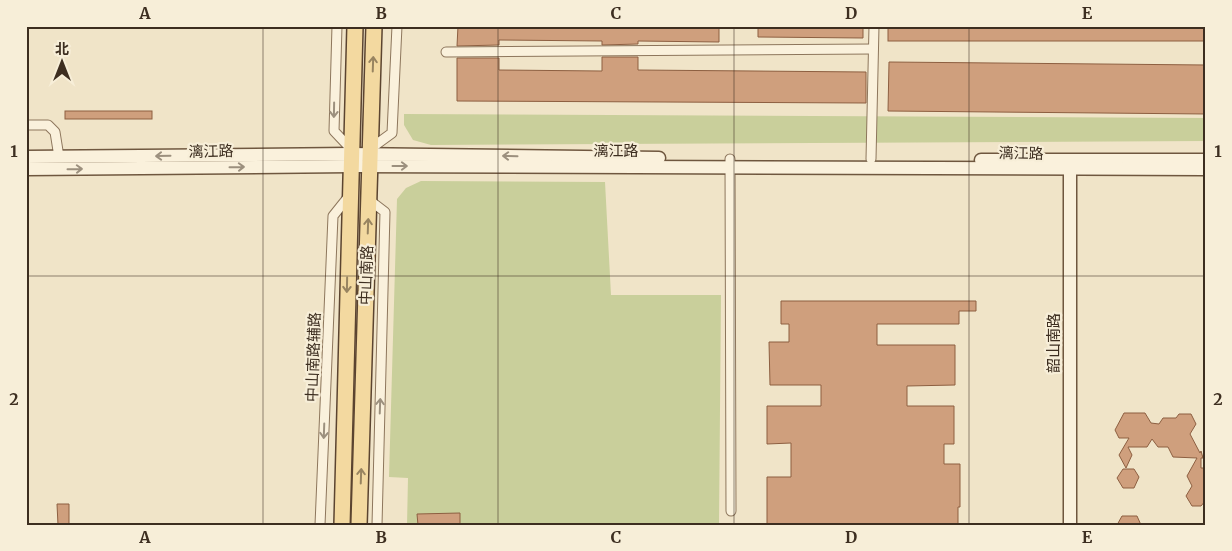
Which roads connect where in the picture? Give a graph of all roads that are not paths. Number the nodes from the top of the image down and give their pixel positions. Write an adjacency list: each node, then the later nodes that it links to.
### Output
1 (336, 26): 9 (street, one-way to 9)
2 (355, 26): 9 (main road, 中山南路)
3 (374, 26): 12 (main road, 中山南路, one-way to 3)
4 (397, 26): 12 (street)
5 (874, 26): 6 (street)
6 (873, 49): 7 (street); 13 (street)
7 (446, 52)
8 (26, 125): 11 (street)
9 (351, 156): 11 (street, 漓江路, one-way to 11); 12 (street, 漓江路); 17 (street, 漓江路, one-way to 9); 19 (main road, 中山南路)
10 (26, 157): 11 (street, 漓江路)
11 (59, 157)
12 (370, 157): 15 (street, 漓江路); 20 (main road, 中山南路)
13 (872, 159): 15 (street, 漓江路); 16 (street, 漓江路)
14 (1206, 160): 16 (street, 漓江路)
15 (731, 162): 16 (street, 漓江路); 21 (street)
16 (1070, 165): 18 (street, 漓江路); 26 (street, 韶山南路)
17 (26, 169)
18 (1206, 170)
19 (350, 196): 22 (street, 中山南路辅路, one-way to 22); 23 (main road, 中山南路, one-way to 23)
20 (368, 199): 24 (main road, 中山南路, one-way to 20); 25 (street, one-way to 20)
21 (731, 510)
22 (320, 525)
23 (342, 525)
24 (359, 525)
25 (377, 525)
26 (1070, 525)

